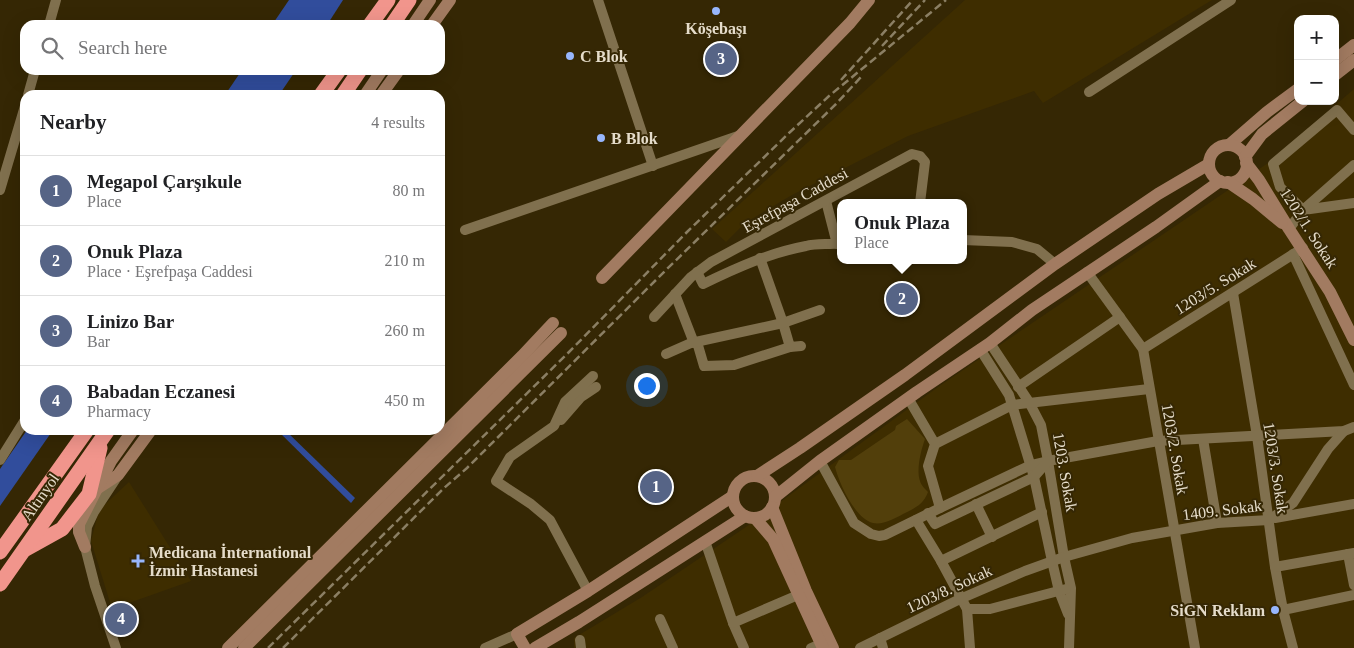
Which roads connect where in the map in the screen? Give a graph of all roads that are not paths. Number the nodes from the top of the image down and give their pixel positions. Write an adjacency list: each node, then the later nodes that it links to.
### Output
1 (56, 0): 9 (street)
2 (388, 0): 10 (highway)
3 (409, 0): 11 (highway)
4 (430, 0): 12 (street)
5 (450, 0): 13 (street)
6 (598, 0): 38 (street)
7 (868, 0): 33 (street)
8 (1231, 0): 28 (street)
9 (50, 20)
10 (374, 20)
11 (395, 20)
12 (416, 20)
13 (436, 20)
14 (1354, 46): 15 (street)
15 (1339, 57)
16 (1354, 60): 17 (street)
17 (1339, 72)
18 (34, 75): 23 (street)
19 (335, 75): 24 (highway)
20 (357, 75): 25 (highway)
21 (379, 75): 26 (street)
22 (395, 75): 27 (street)
23 (29, 90)
24 (324, 90)
25 (346, 90)
26 (368, 90)
27 (385, 90)
28 (1088, 92)
29 (1294, 92): 34 (street)
30 (1298, 105): 35 (street)
31 (20, 123): 40 (street)
32 (1354, 130): 44 (street)
33 (739, 136): 38 (street); 55 (street)
34 (1229, 145): 35 (street); 36 (street)
35 (1246, 160): 39 (street); 45 (street, 1202/1. Sokak)
36 (1209, 164): 39 (street); 52 (street)
37 (1354, 165): 44 (street)
38 (653, 166): 46 (street)
39 (1224, 182): 45 (street); 54 (street)
40 (0, 190)
41 (920, 199): 42 (street, Eşrefpaşa Caddesi)
42 (826, 201): 47 (street); 53 (street, Eşrefpaşa Caddesi)
43 (1354, 203): 44 (street)
44 (1303, 210): 45 (street)
45 (1289, 229): 50 (street, 1202/1. Sokak)
46 (465, 230)
47 (837, 237)
48 (967, 240): 52 (street)
49 (837, 243): 51 (street)
50 (1298, 251): 56 (street, 1203/5. Sokak); 62 (street, 1202/1. Sokak); 68 (street, 1202/1. Sokak)
51 (760, 258): 53 (street); 61 (street)
52 (1055, 264): 93 (street)
53 (697, 272): 57 (street, Eşrefpaşa Caddesi)
54 (1087, 272): 60 (street, 1203/2. Sokak); 64 (street)
55 (602, 278)
56 (1232, 292): 65 (street, 1203/5. Sokak); 84 (street, 1203/3. Sokak)
57 (675, 294): 59 (street, Eşrefpaşa Caddesi); 63 (street)
58 (820, 310): 61 (street)
59 (654, 317)
60 (1120, 317): 65 (street, 1203/2. Sokak); 70 (street)
61 (783, 323): 63 (street); 63 (street)
62 (1354, 340)
63 (695, 342): 66 (street)
64 (985, 346): 70 (street, 1203. Sokak); 72 (street); 74 (street, 1203. Sokak)
65 (1143, 350): 71 (street, 1203/2. Sokak)
66 (666, 354)
67 (593, 376): 75 (street)
68 (1354, 385)
69 (596, 386): 75 (street)
70 (1018, 387): 73 (street, 1203. Sokak)
71 (1149, 389): 73 (street); 86 (street, 1203/2. Sokak)
72 (908, 398): 87 (street); 89 (street)
73 (1030, 402): 74 (street); 90 (street, 1203. Sokak)
74 (1012, 405): 87 (street); 91 (street, 1203. Sokak)
75 (554, 426): 122 (street)
76 (20, 428): 88 (street)
77 (1349, 429): 84 (street); 105 (street, 1409. Sokak)
78 (445, 433): 137 (street)
79 (83, 435): 113 (highway, Altınyol)
80 (105, 435): 95 (highway); 112 (highway, Altınyol)
81 (129, 435): 95 (street)
82 (147, 435): 92 (street)
83 (442, 435): 136 (street)
84 (1257, 436): 85 (street); 105 (street, 1203/3. Sokak)
85 (1203, 439): 86 (street); 106 (street)
86 (1158, 441): 90 (street); 108 (street, 1203/2. Sokak)
87 (935, 444): 100 (street)
88 (0, 460)
89 (820, 461): 97 (street); 104 (street)
90 (1048, 462): 91 (street); 94 (street); 115 (street, 1203. Sokak)
91 (1031, 465): 94 (street, 1203. Sokak); 100 (street)
92 (118, 475): 95 (street); 111 (street)
93 (757, 476): 96 (street); 97 (street)
94 (1034, 477): 98 (street); 101 (street, 1203. Sokak)
95 (93, 491): 107 (highway); 111 (street)
96 (732, 496): 103 (street); 122 (street)
97 (773, 502): 103 (street); 134 (street)
98 (976, 504): 102 (street); 109 (street)
99 (1354, 504): 105 (street)
100 (940, 508): 102 (street)
101 (1042, 512): 109 (street); 117 (street, 1203. Sokak)
102 (928, 514): 104 (street)
103 (750, 517): 110 (street); 124 (street)
104 (916, 520): 116 (street)
105 (1269, 520): 106 (street, 1409. Sokak); 118 (street, 1203/3. Sokak)
106 (1217, 523): 108 (street, 1409. Sokak)
107 (62, 529): 111 (street); 112 (highway)
108 (1175, 531): 115 (street, 1409. Sokak); 146 (street, 1203/2. Sokak)
109 (992, 537): 116 (street)
110 (706, 541): 131 (street); 140 (street)
111 (85, 547): 135 (street)
112 (24, 550): 119 (highway, Altınyol)
113 (0, 552)
114 (1351, 553): 118 (street); 120 (street)
115 (1064, 557): 117 (street, 1409. Sokak); 121 (street, 1203. Sokak)
116 (941, 561): 126 (street)
117 (1052, 561): 123 (street, 1203. Sokak); 126 (street, 1203/8. Sokak)
118 (1275, 566): 128 (street, 1203/3. Sokak)
119 (2, 581)
120 (1354, 584)
121 (1070, 588): 123 (street); 130 (street, 1203. Sokak)
122 (588, 591): 132 (street)
123 (1059, 591): 127 (street); 130 (street, 1203. Sokak)
124 (798, 595): 131 (street); 134 (street)
125 (1354, 595): 128 (street)
126 (960, 598): 127 (street); 133 (street, 1203/8. Sokak)
127 (966, 609): 144 (street)
128 (1283, 610): 147 (street, 1203/3. Sokak)
129 (660, 619): 141 (street)
130 (1070, 620): 145 (street, 1203. Sokak)
131 (733, 623): 142 (street)
132 (517, 634): 138 (street); 139 (street)
133 (881, 643): 143 (street, 1203/8. Sokak)
134 (823, 646)
135 (116, 648)
136 (228, 648)
137 (244, 648)
138 (485, 648)
139 (525, 648)
140 (535, 648)
141 (673, 648)
142 (744, 648)
143 (860, 648)
144 (970, 648)
145 (1069, 648)
146 (1195, 648)
147 (1293, 648)

